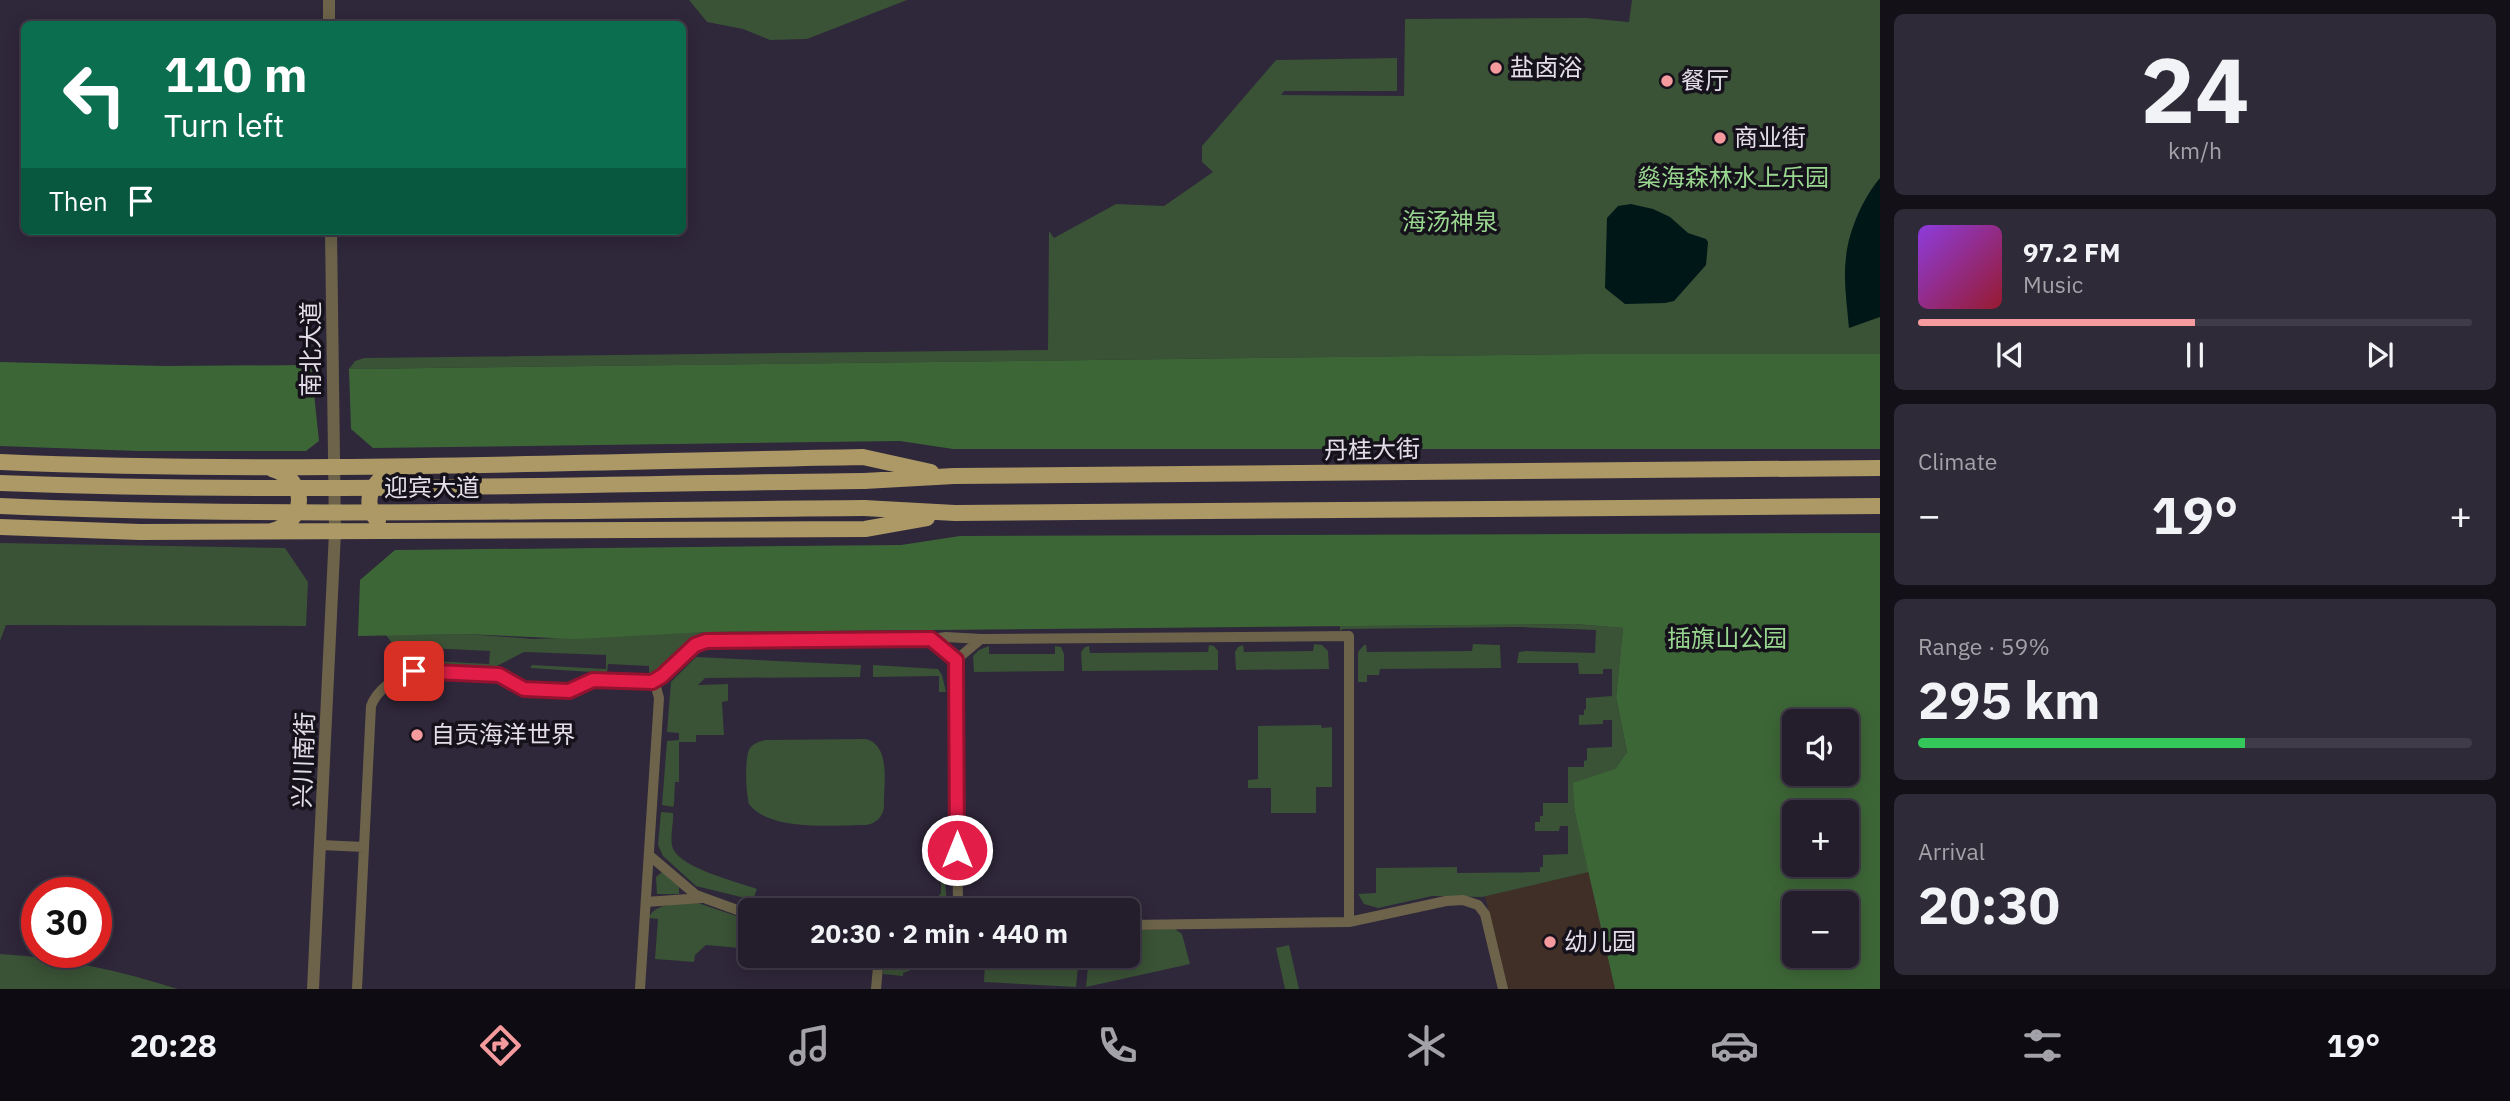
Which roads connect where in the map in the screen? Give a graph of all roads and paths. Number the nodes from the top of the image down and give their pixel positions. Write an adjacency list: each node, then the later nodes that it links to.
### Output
1 (329, 0): 2 (street)
2 (329, 21)
3 (331, 235): 7 (street, 南北大道)
4 (0, 462): 6 (main road)
5 (407, 465): 7 (main road); 9 (main road); 18 (main road)
6 (265, 467): 7 (main road); 16 (main road)
7 (333, 467): 17 (street, 南北大道)
8 (1880, 468): 9 (main road, 丹桂大街)
9 (954, 477): 10 (main road, 丹桂大街)
10 (864, 481): 11 (main road, 迎宾大道, bridge)
11 (0, 483)
12 (0, 506): 14 (main road, 迎宾大道, bridge)
13 (1880, 506): 14 (main road)
14 (955, 513): 18 (main road)
15 (0, 527): 16 (main road)
16 (266, 532): 17 (main road)
17 (335, 532): 18 (main road); 25 (street, 兴川南街)
18 (402, 532)
19 (931, 639): 20 (street); 21 (street); 22 (street)
20 (981, 639): 21 (street); 32 (street)
21 (956, 660): 29 (street)
22 (662, 676): 23 (street); 24 (street)
23 (646, 682): 24 (street); 26 (street)
24 (659, 698): 27 (street)
25 (321, 845): 26 (street); 35 (street, 兴川南街)
26 (364, 847): 36 (street)
27 (649, 855): 28 (street); 30 (street)
28 (703, 898): 30 (street); 31 (street)
29 (958, 898)
30 (646, 902): 37 (street)
31 (738, 910)
32 (1349, 922): 33 (street); 39 (street)
33 (1140, 925)
34 (878, 968): 38 (street)
35 (313, 989)
36 (357, 989)
37 (640, 989)
38 (876, 989)
39 (1503, 989)

